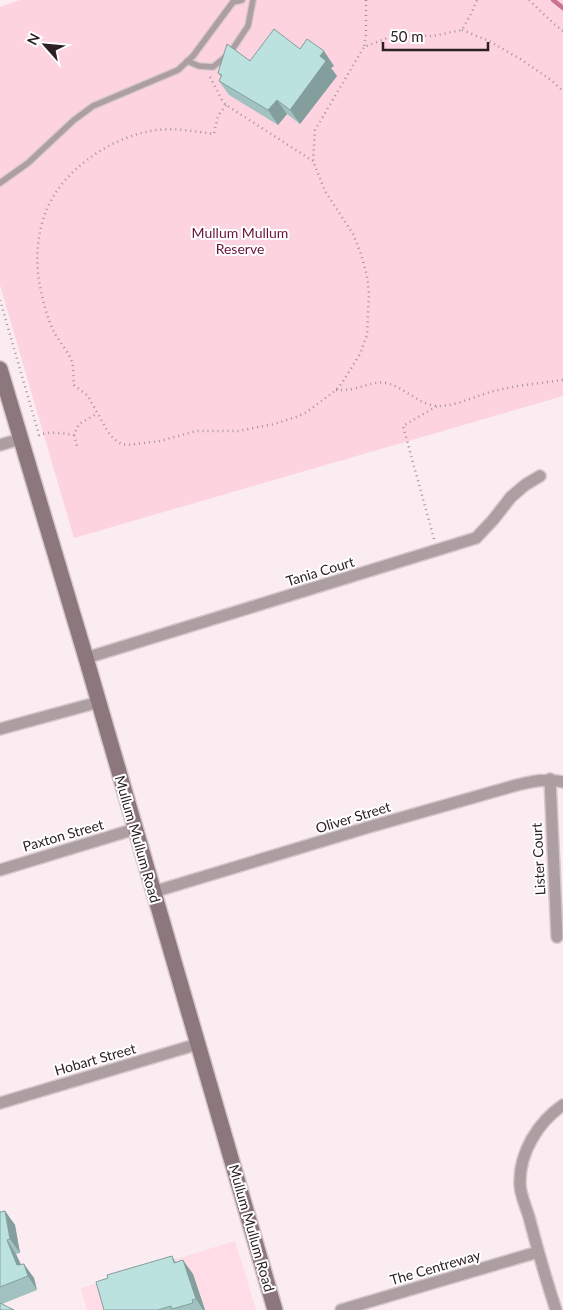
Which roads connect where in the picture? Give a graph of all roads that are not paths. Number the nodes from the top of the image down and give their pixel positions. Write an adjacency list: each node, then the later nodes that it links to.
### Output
1 (242, 0): 3 (lane)
2 (253, 0): 3 (lane)
3 (187, 61): 4 (lane)
4 (0, 183)
5 (0, 369): 6 (street, Mullum Mullum Road)
6 (20, 439): 7 (street); 9 (street, Mullum Mullum Road)
7 (0, 445)
8 (540, 476): 9 (street, Tania Court)
9 (86, 658): 10 (street, Mullum Mullum Road)
10 (98, 702): 11 (street); 14 (street, Mullum Mullum Road)
11 (0, 729)
12 (550, 779): 13 (street, Oliver Street); 16 (street, Oliver Street); 17 (street, Lister Court)
13 (563, 782)
14 (135, 829): 15 (street, Paxton Street); 16 (street, Mullum Mullum Road)
15 (0, 870)
16 (153, 892): 18 (street, Mullum Mullum Road)
17 (557, 936)
18 (198, 1044): 19 (street, Hobart Street); 22 (street, Mullum Mullum Road)
19 (0, 1103)
20 (563, 1105): 21 (street)
21 (538, 1252): 23 (street, The Centreway); 24 (street)
22 (275, 1310)
23 (341, 1310)
24 (556, 1310)

